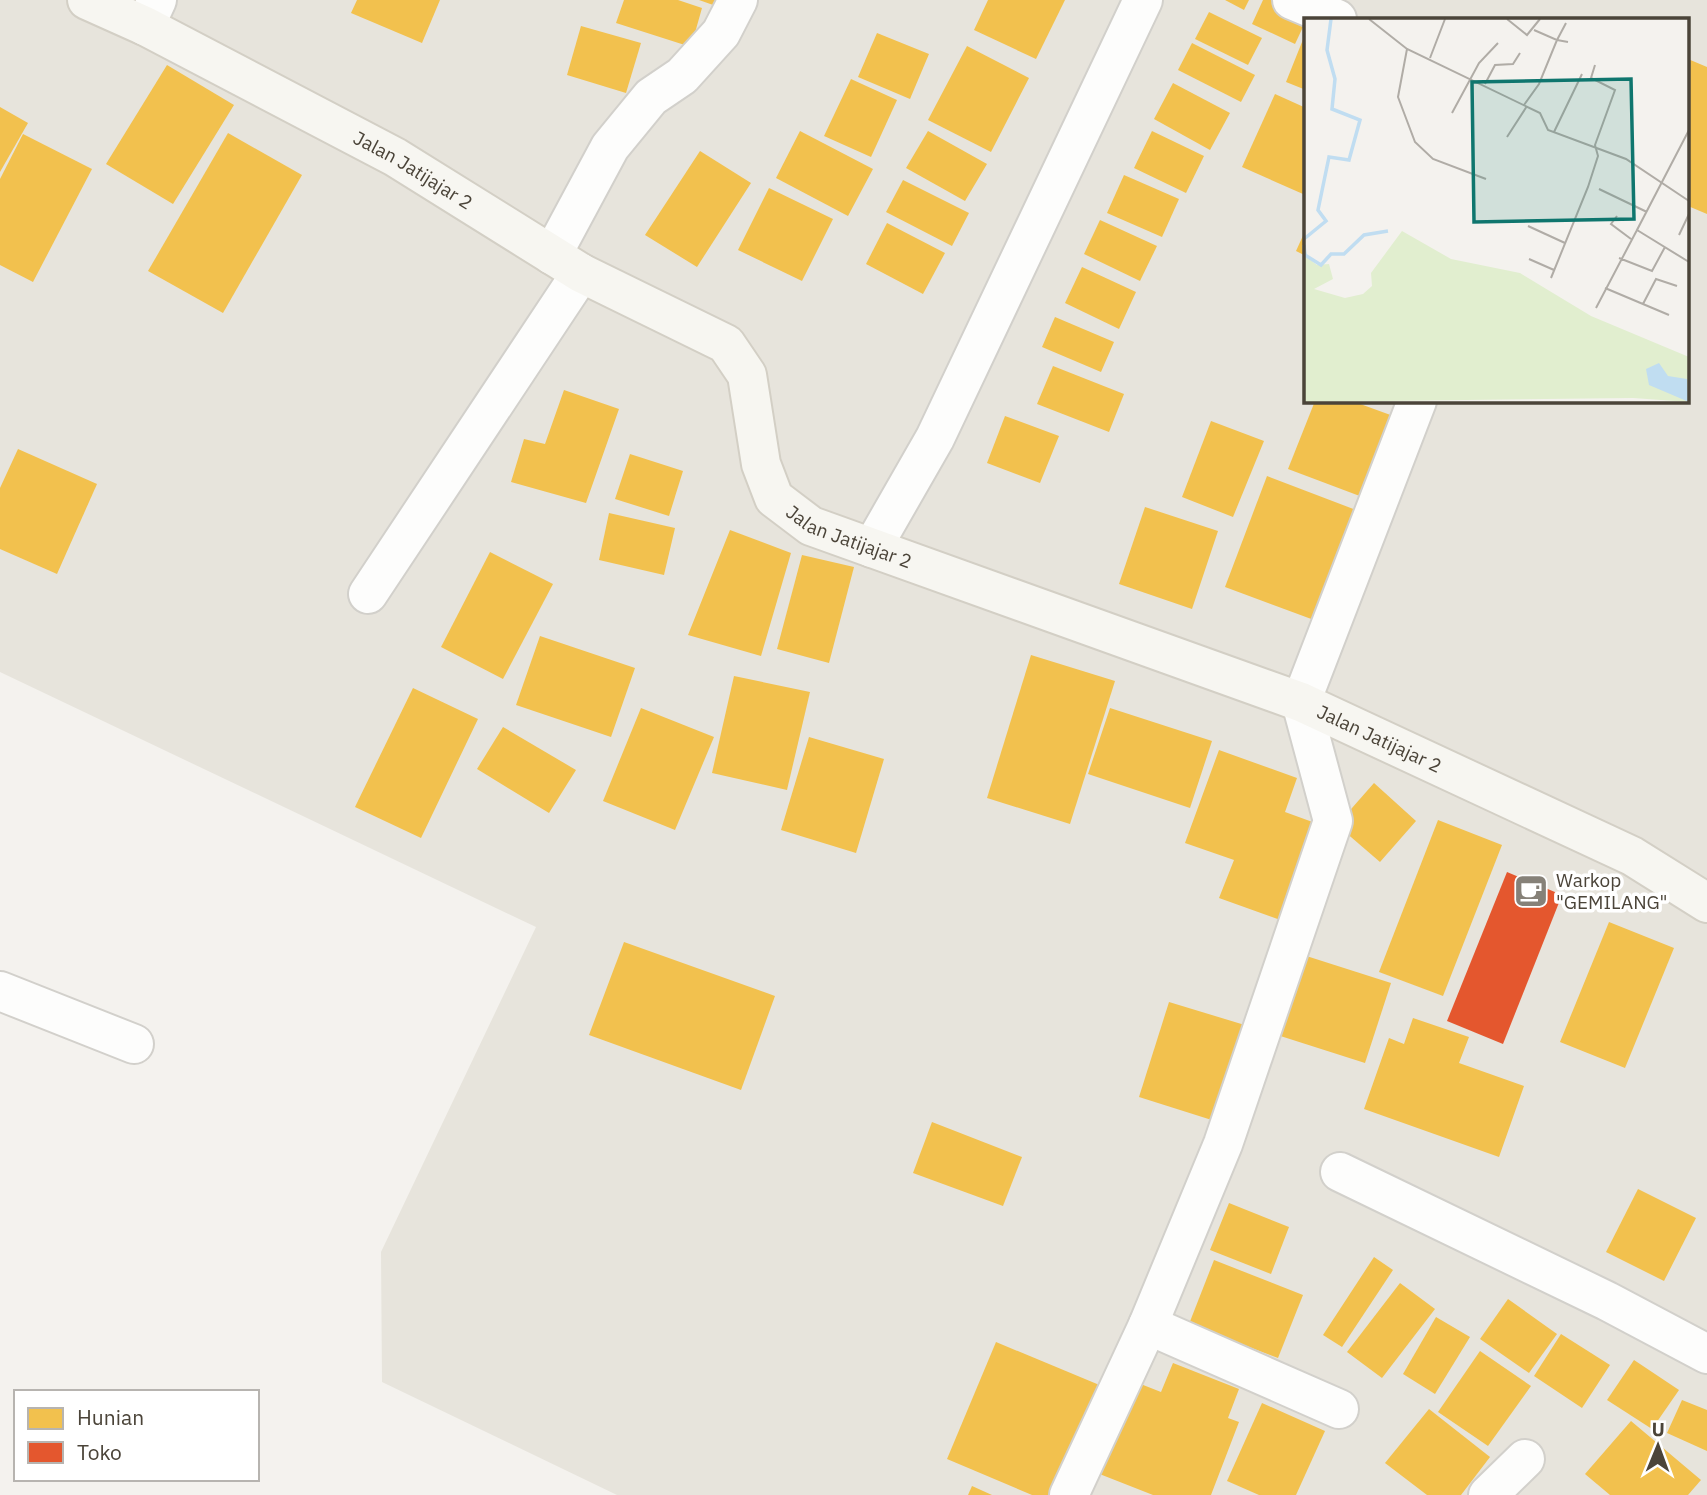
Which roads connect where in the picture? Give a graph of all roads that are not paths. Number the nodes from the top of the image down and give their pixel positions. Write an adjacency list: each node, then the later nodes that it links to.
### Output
1 (87, 0): 5 (street, Jalan Jatijajar 2)
2 (738, 0): 7 (street)
3 (1143, 0): 9 (street)
4 (1292, 0): 6 (street)
5 (151, 13): 7 (street, Jalan Jatijajar 2)
6 (1335, 18)
7 (566, 264): 9 (street, Jalan Jatijajar 2); 10 (street)
8 (1417, 402): 11 (street)
9 (872, 548): 11 (street, Jalan Jatijajar 2)
10 (368, 594)
11 (1301, 702): 12 (street, Jalan Jatijajar 2); 16 (street)
12 (1707, 903)
13 (0, 991): 14 (street)
14 (134, 1044)
15 (1340, 1172): 17 (street)
16 (1148, 1325): 18 (street); 20 (street)
17 (1707, 1354)
18 (1339, 1409)
19 (1525, 1459): 21 (street)
20 (1069, 1495)
21 (1488, 1495)

